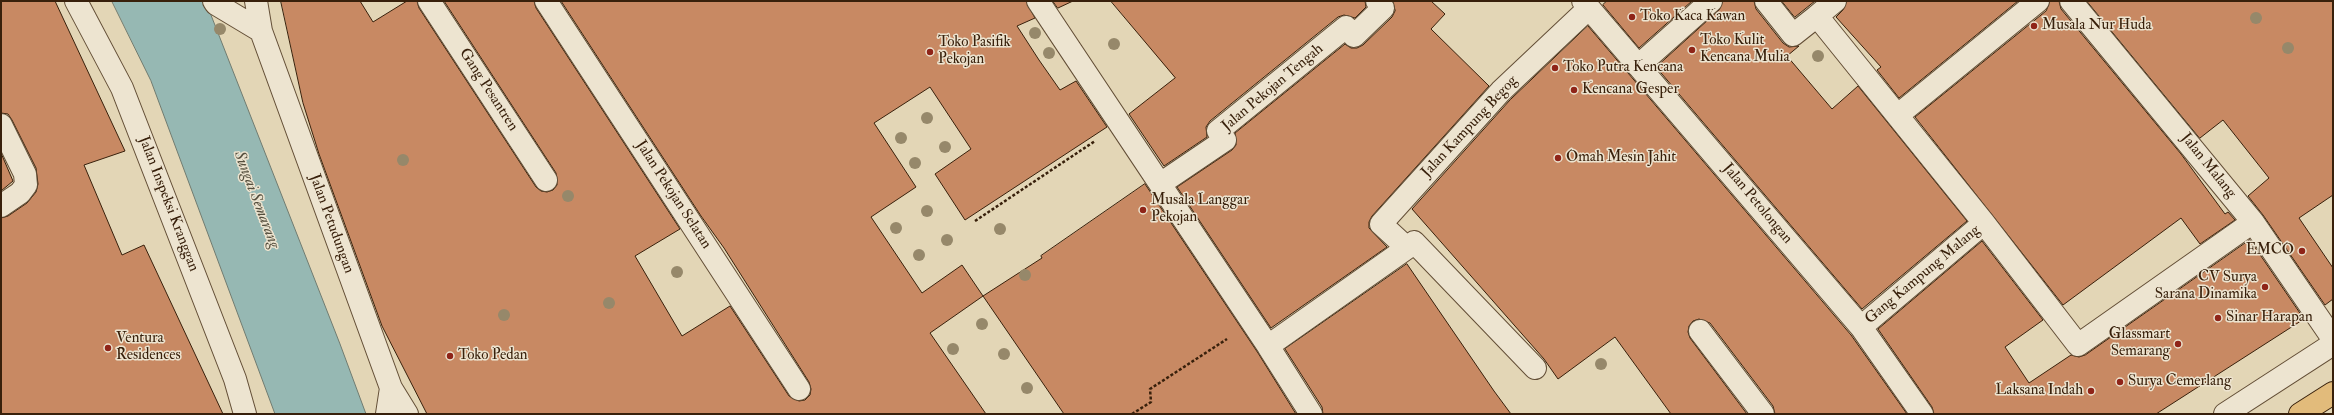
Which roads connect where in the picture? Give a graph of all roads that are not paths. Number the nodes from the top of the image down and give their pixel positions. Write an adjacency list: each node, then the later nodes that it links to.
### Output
1 (76, 1): 34 (street, Jalan Inspeksi Kranggan)
2 (214, 1): 15 (street)
3 (256, 1): 15 (street, Jalan Petudungan)
4 (430, 1): 19 (street, Gang Pesantren)
5 (546, 1): 32 (street, Jalan Pekojan Selatan)
6 (1038, 1): 20 (street)
7 (1377, 1): 20 (street, Jalan Pekojan Tengah)
8 (1711, 1): 16 (street)
9 (1766, 1): 14 (street)
10 (1835, 1): 14 (street)
11 (2038, 1): 17 (street)
12 (2071, 1): 22 (street, Jalan Malang)
13 (1586, 4): 16 (street, Jalan Petolongan); 24 (street, Jalan Kampung Begog)
14 (1817, 16): 17 (street, Gang Kampung Malang)
15 (261, 31): 31 (street, Jalan Petudungan)
16 (1638, 66): 25 (street, Jalan Petolongan)
17 (1898, 115): 23 (street, Gang Kampung Malang)
18 (1, 125): 21 (street)
19 (546, 180)
20 (1160, 184): 29 (street)
21 (1, 206)
22 (2253, 222): 23 (street, Gang Kampung Malang); 27 (street, Jalan Malang)
23 (1984, 223): 25 (street, Gang Kampung Malang)
24 (1407, 248): 29 (street); 30 (street)
25 (1861, 327): 39 (street, Jalan Petolongan)
26 (1700, 331): 38 (street)
27 (2333, 339)
28 (2333, 344): 40 (street)
29 (1268, 346): 37 (street)
30 (1535, 368)
31 (391, 388): 35 (street); 36 (street, Jalan Petudungan)
32 (799, 389)
33 (2333, 394): 41 (main road)
34 (245, 414)
35 (386, 414)
36 (407, 414)
37 (1311, 414)
38 (1763, 414)
39 (1922, 414)
40 (2225, 414)
41 (2300, 414)

